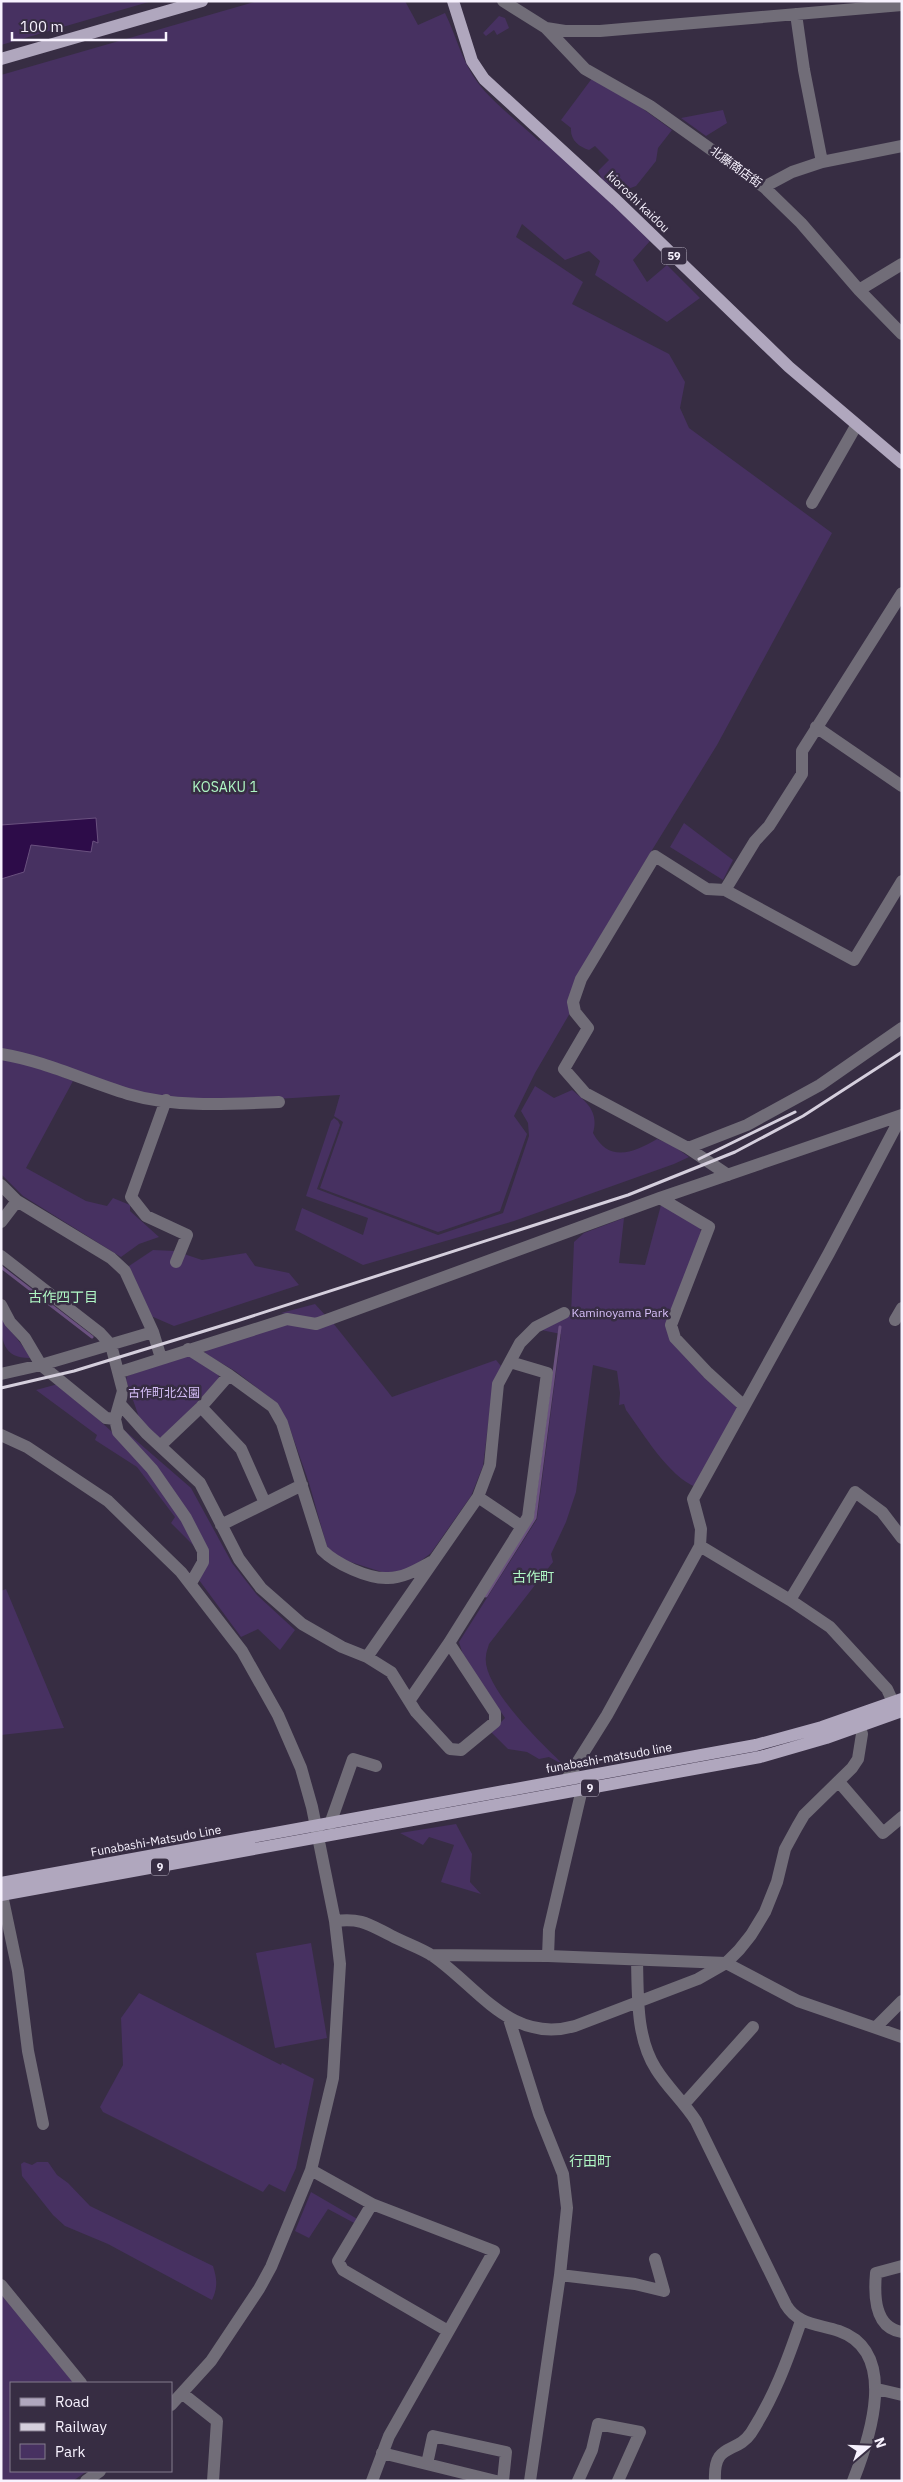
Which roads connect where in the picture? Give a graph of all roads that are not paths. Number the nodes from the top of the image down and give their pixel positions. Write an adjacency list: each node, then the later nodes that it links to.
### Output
1 (202, 1): 7 (main road)
2 (453, 1): 14 (main road, kioroshi kaidou / 59)
3 (503, 1): 6 (street, 北藤商店街)
4 (902, 5): 5 (street, 北藤商店街)
5 (796, 14): 6 (street, 北藤商店街); 9 (street)
6 (546, 28): 10 (street, 北藤商店街)
7 (1, 59)
8 (902, 146): 9 (street)
9 (822, 162): 10 (street)
10 (764, 187): 12 (street, 北藤商店街)
11 (902, 264): 12 (street)
12 (859, 290): 13 (street, 北藤商店街)
13 (902, 334)
14 (856, 426): 15 (main road, kioroshi kaidou / 59); 16 (street)
15 (902, 463)
16 (812, 503)
17 (902, 593): 18 (street)
18 (816, 727): 19 (street); 21 (street)
19 (902, 786)
20 (902, 881): 21 (street)
21 (725, 890): 27 (street)
22 (902, 1028): 27 (street)
23 (1, 1054): 24 (street)
24 (166, 1100): 25 (street); 34 (street)
25 (279, 1102)
26 (902, 1115): 28 (street); 49 (street)
27 (691, 1151): 28 (street)
28 (723, 1172): 30 (street)
29 (1, 1185): 31 (street)
30 (660, 1198): 41 (street); 49 (street)
31 (17, 1201): 32 (street); 39 (street)
32 (1, 1222)
33 (1, 1256): 40 (street)
34 (176, 1262)
35 (1, 1305): 44 (street)
36 (902, 1308): 38 (street)
37 (564, 1313): 43 (street)
38 (895, 1320)
39 (153, 1332): 40 (street); 42 (street)
40 (111, 1345): 44 (street); 45 (street)
41 (188, 1350): 42 (street); 47 (street)
42 (161, 1358): 45 (street)
43 (510, 1362): 55 (street); 58 (street)
44 (41, 1365): 46 (street); 51 (street)
45 (120, 1372): 48 (street)
46 (1, 1374)
47 (230, 1375): 50 (street); 54 (street)
48 (120, 1404): 51 (street); 53 (street)
49 (744, 1406): 60 (street)
50 (202, 1407): 53 (street); 56 (street)
51 (115, 1419): 62 (street)
52 (1, 1435): 62 (street)
53 (160, 1446): 57 (street)
54 (302, 1485): 56 (street); 61 (street)
55 (478, 1497): 58 (street); 61 (street)
56 (265, 1503): 57 (street)
57 (221, 1525): 65 (street)
58 (521, 1526): 64 (street)
59 (902, 1538): 63 (street)
60 (700, 1546): 63 (street); 70 (street)
61 (434, 1560): 65 (street)
62 (191, 1583): 75 (street)
63 (790, 1600): 67 (street)
64 (450, 1642): 66 (street); 66 (street)
65 (367, 1657): 66 (street)
66 (409, 1701)
67 (899, 1704): 68 (main road, funabashi-matsudo line / 9)
68 (858, 1721): 70 (main road, funabashi-matsudo line / 9); 71 (street); 72 (main road, funabashi-matsudo line / 9)
69 (376, 1766): 74 (street)
70 (568, 1779): 74 (main road, funabashi-matsudo line / 9)
71 (839, 1782): 73 (street); 81 (street)
72 (582, 1789): 75 (main road, funabashi-matsudo line / 9); 79 (street)
73 (902, 1817)
74 (330, 1824): 75 (main road, funabashi-matsudo line / 9)
75 (318, 1832): 76 (main road, Funabashi-Matsudo Line / 9); 77 (street)
76 (2, 1891): 89 (street)
77 (335, 1921): 78 (street); 90 (street)
78 (431, 1955): 79 (street); 84 (street)
79 (548, 1956): 80 (street)
80 (637, 1960): 81 (street); 83 (street)
81 (726, 1963): 83 (street); 86 (street)
82 (902, 2000): 86 (street)
83 (638, 2003): 84 (street); 88 (street)
84 (509, 2019): 94 (street)
85 (753, 2027): 88 (street)
86 (876, 2027): 87 (street)
87 (902, 2037)
88 (685, 2103): 96 (street)
89 (43, 2124)
90 (312, 2170): 91 (street); 101 (street)
91 (372, 2204): 97 (street); 97 (street)
92 (655, 2259): 94 (street)
93 (902, 2266): 98 (street)
94 (560, 2275): 112 (street)
95 (1, 2285): 99 (street)
96 (800, 2322): 100 (street); 115 (street)
97 (448, 2330): 104 (street)
98 (902, 2332)
99 (80, 2382)
100 (877, 2389): 102 (street); 116 (street)
101 (183, 2394): 103 (street); 108 (street)
102 (902, 2395)
103 (172, 2404)
104 (382, 2453): 105 (street); 109 (street)
105 (427, 2464): 110 (street); 111 (street)
106 (99, 2472): 107 (street)
107 (86, 2481)
108 (213, 2481)
109 (372, 2481)
110 (496, 2481)
111 (503, 2481)
112 (530, 2481)
113 (578, 2481): 114 (street)
114 (618, 2481)
115 (715, 2481)
116 (853, 2481)

